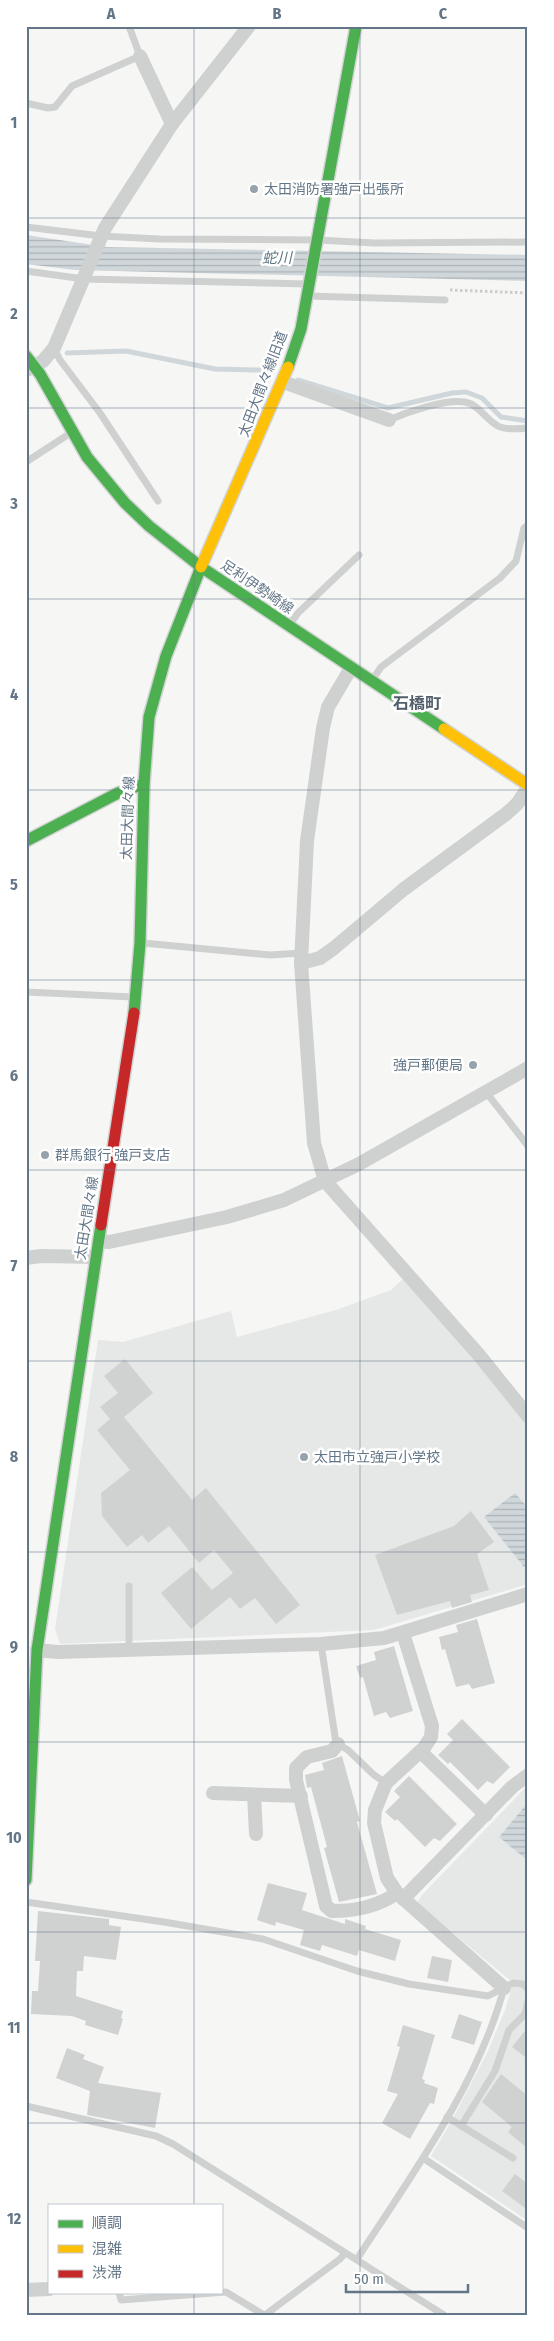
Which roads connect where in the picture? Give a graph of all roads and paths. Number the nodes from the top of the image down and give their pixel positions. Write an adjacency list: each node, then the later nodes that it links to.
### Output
1 (129, 26): 4 (lane)
2 (249, 26): 6 (street)
3 (356, 26): 9 (main road, 太田大間々線旧道)
4 (140, 56): 5 (lane); 6 (street)
5 (26, 103)
6 (172, 124): 8 (street)
7 (26, 227): 8 (lane)
8 (100, 238): 9 (lane); 12 (street)
9 (317, 242): 10 (lane); 13 (main road, 太田大間々線旧道)
10 (528, 242)
11 (26, 271): 12 (lane)
12 (85, 276): 13 (lane); 15 (street)
13 (309, 287): 14 (lane); 17 (main road, 太田大間々線旧道)
14 (445, 300)
15 (54, 348): 16 (street); 22 (lane)
16 (29, 364): 20 (main road, 足利伊勢崎線)
17 (282, 382): 18 (street); 25 (main road, 太田大間々線旧道)
18 (388, 420): 19 (lane)
19 (528, 428)
20 (72, 433): 21 (lane); 25 (main road, 足利伊勢崎線)
21 (26, 462)
22 (158, 501)
23 (528, 525): 28 (lane)
24 (359, 555): 26 (lane)
25 (201, 567): 26 (main road, 足利伊勢崎線); 29 (main road, 太田大間々線)
26 (289, 626): 27 (main road, 足利伊勢崎線)
27 (351, 668): 28 (main road, 足利伊勢崎線); 33 (street)
28 (372, 682): 30 (main road, 足利伊勢崎線)
29 (144, 784): 31 (main road); 32 (main road, 太田大間々線)
30 (528, 786): 33 (street)
31 (26, 841)
32 (140, 943): 33 (lane); 35 (main road, 太田大間々線)
33 (301, 958): 39 (street)
34 (26, 992): 35 (lane)
35 (136, 997): 40 (main road, 太田大間々線)
36 (528, 1068): 37 (street)
37 (486, 1092): 38 (lane); 39 (street)
38 (528, 1146)
39 (325, 1181): 40 (street); 43 (street)
40 (99, 1241): 41 (main road, 太田大間々線)
41 (96, 1256): 42 (street); 48 (main road, 太田大間々線)
42 (26, 1258)
43 (528, 1416)
44 (128, 1586): 49 (lane)
45 (528, 1594): 46 (street)
46 (403, 1633): 47 (street); 52 (street)
47 (321, 1644): 49 (street); 51 (lane)
48 (38, 1650): 49 (street); 50 (main road, 太田大間々線)
49 (129, 1650)
50 (30, 1702): 60 (main road, 太田大間々線)
51 (338, 1744): 54 (lane); 57 (street)
52 (420, 1752): 54 (street); 58 (street)
53 (528, 1775): 58 (street)
54 (386, 1783): 62 (street)
55 (213, 1793): 56 (street)
56 (254, 1795): 57 (street); 59 (street)
57 (301, 1796): 62 (street)
58 (486, 1815): 62 (street)
59 (256, 1834)
60 (26, 1874): 61 (main road, 太田大間々線)
61 (26, 1880)
62 (400, 1896): 64 (street)
63 (26, 1902): 64 (lane)
64 (504, 1988): 65 (lane); 68 (lane)
65 (528, 1989)
66 (528, 2002): 69 (lane)
67 (26, 2106): 73 (lane)
68 (447, 2117): 69 (lane); 70 (lane)
69 (461, 2126): 71 (lane)
70 (423, 2158): 72 (lane); 74 (lane)
71 (513, 2158)
72 (528, 2228)
73 (345, 2253): 74 (lane); 80 (lane)
74 (357, 2259): 81 (lane)
75 (48, 2289): 76 (street)
76 (26, 2290)
77 (222, 2292): 80 (lane)
78 (119, 2294): 79 (lane)
79 (200, 2294)
80 (264, 2315)
81 (444, 2315)

